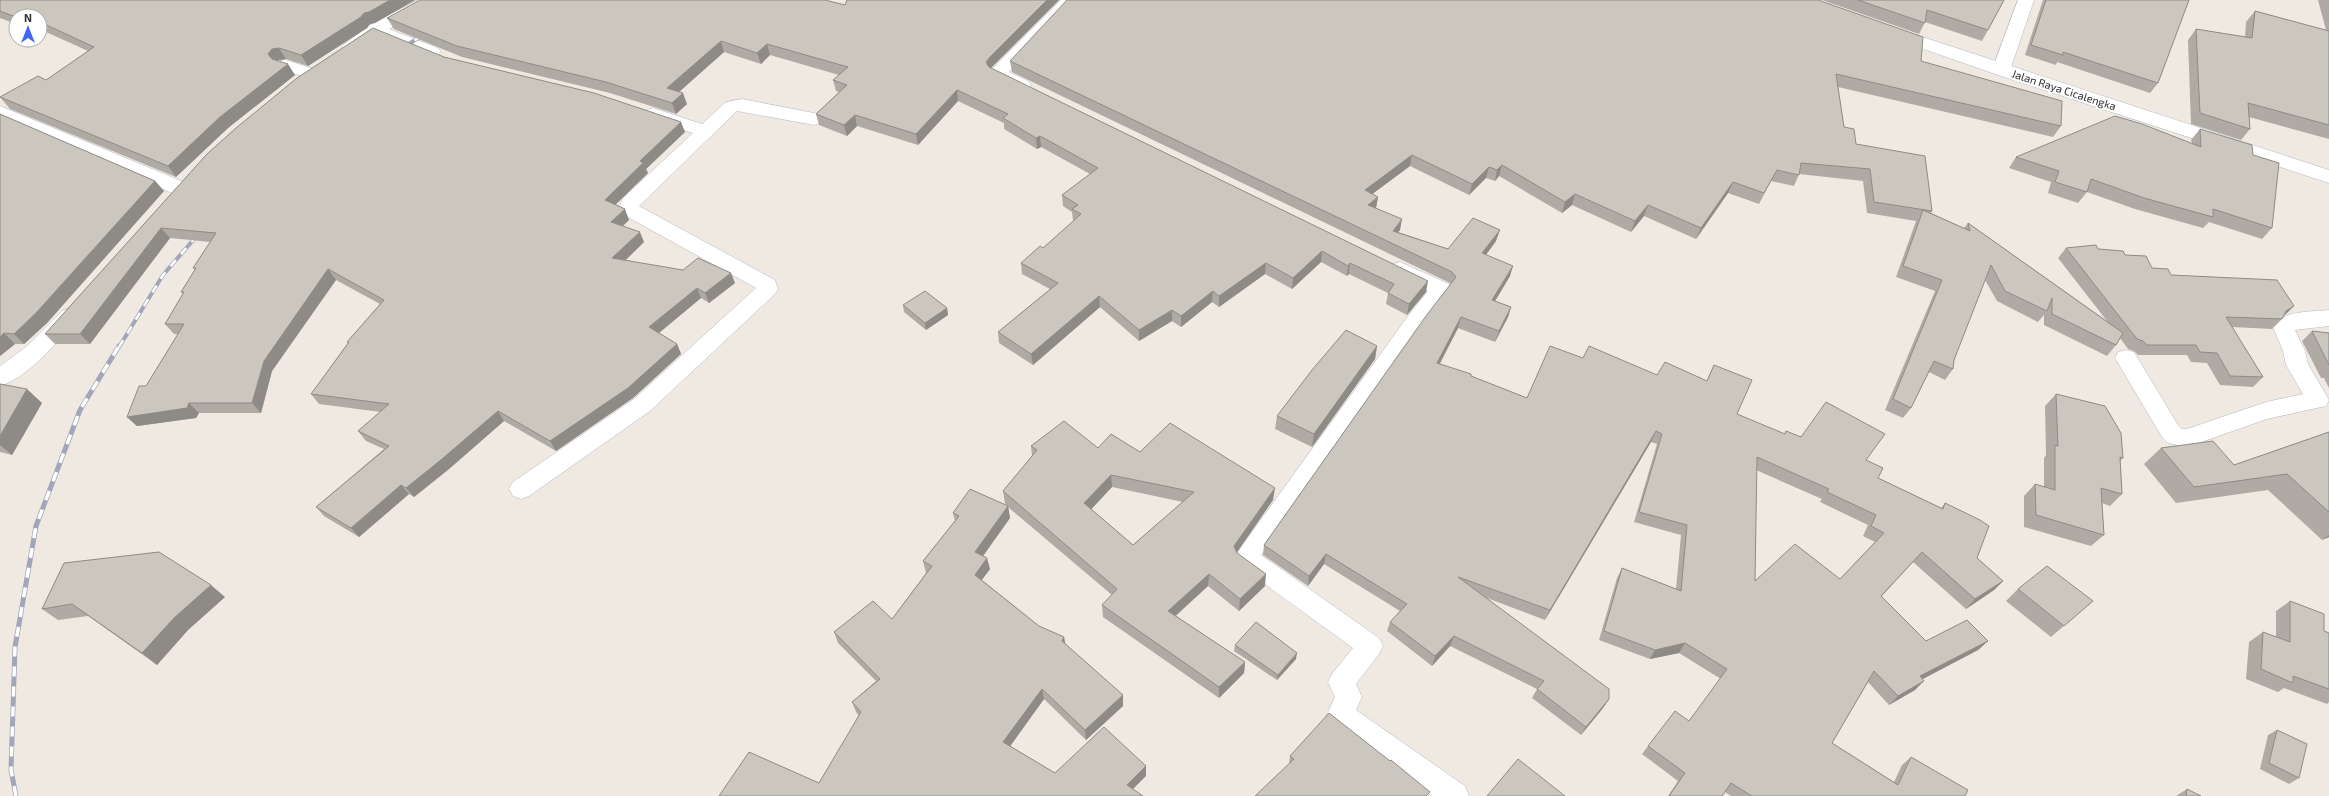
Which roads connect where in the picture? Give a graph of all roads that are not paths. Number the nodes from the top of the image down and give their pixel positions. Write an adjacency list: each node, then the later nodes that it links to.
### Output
1 (430, 0): 5 (street)
2 (1070, 0): 11 (street)
3 (2026, 0): 9 (street)
4 (1882, 28): 9 (street, Jalan Raya Cicalengka)
5 (376, 29): 6 (street); 8 (street)
6 (449, 59)
7 (286, 65): 8 (street)
8 (324, 65): 10 (street)
9 (2001, 70): 16 (street, Jalan Raya Cicalengka)
10 (293, 88)
11 (1041, 94)
12 (640, 110): 15 (street)
13 (0, 112): 17 (street)
14 (814, 119): 15 (street)
15 (705, 131): 24 (street)
16 (2329, 177)
17 (179, 188)
18 (1385, 262): 25 (street)
19 (81, 303): 22 (street)
20 (2329, 318): 23 (street)
21 (2126, 358): 23 (street)
22 (0, 378)
23 (2323, 402)
24 (521, 489)
25 (1455, 796)

